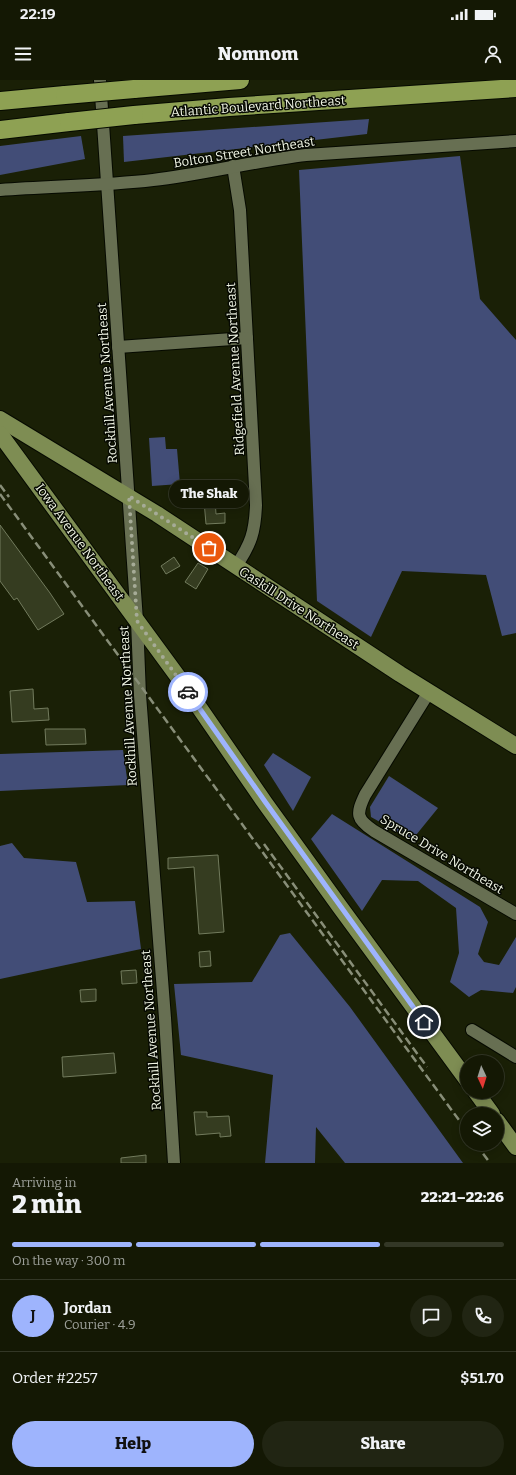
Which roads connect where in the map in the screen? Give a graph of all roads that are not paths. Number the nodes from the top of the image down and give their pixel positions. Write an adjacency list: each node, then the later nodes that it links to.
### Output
1 (100, 80): 8 (street, Rockhill Avenue Northeast)
2 (240, 80): 4 (highway, Atlantic Boulevard Northeast, bridge)
3 (516, 88): 5 (highway, Atlantic Boulevard Northeast, bridge)
4 (0, 101)
5 (0, 130)
6 (516, 141): 7 (street, Bolton Street Northeast)
7 (233, 166): 8 (street, Bolton Street Northeast); 10 (street, Ridgefield Avenue Northeast)
8 (107, 184): 9 (street, Bolton Street Northeast); 11 (street, Rockhill Avenue Northeast)
9 (0, 190)
10 (247, 338): 11 (street); 15 (street, Ridgefield Avenue Northeast)
11 (118, 347): 14 (street, Rockhill Avenue Northeast)
12 (0, 419): 14 (main road, Gaskill Drive Northeast)
13 (0, 434): 16 (main road, Iowa Avenue Northeast)
14 (129, 496): 15 (main road, Gaskill Drive Northeast); 16 (street, Rockhill Avenue Northeast)
15 (236, 566): 17 (main road, Gaskill Drive Northeast)
16 (137, 621): 22 (main road, Iowa Avenue Northeast); 25 (street, Rockhill Avenue Northeast)
17 (430, 692): 18 (main road, Gaskill Drive Northeast); 19 (street, Spruce Drive Northeast)
18 (516, 746)
19 (516, 914)
20 (472, 1030): 21 (street)
21 (516, 1057)
22 (460, 1070)
23 (504, 1131): 24 (main road)
24 (516, 1147)
25 (174, 1163)

